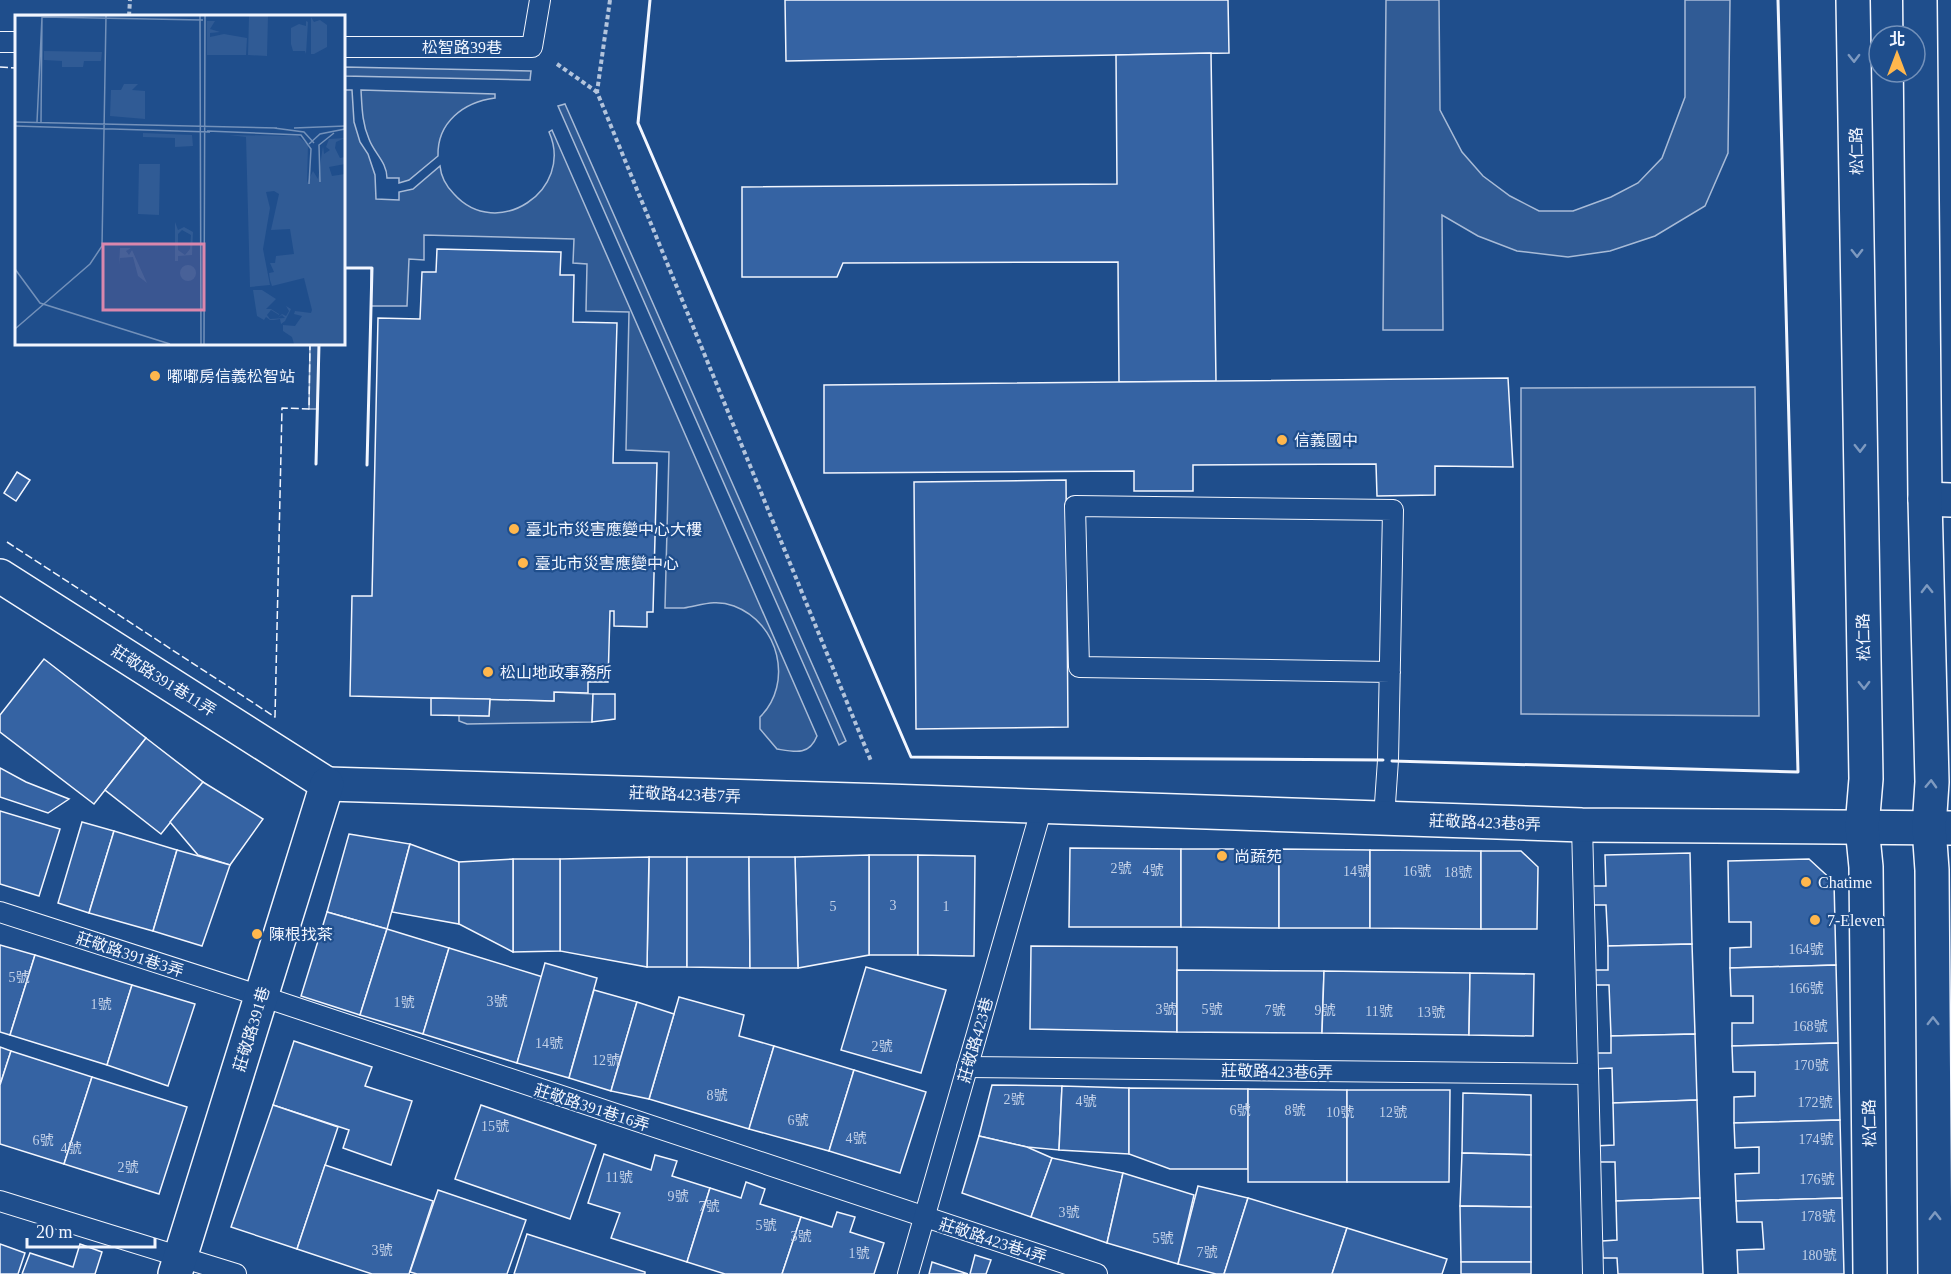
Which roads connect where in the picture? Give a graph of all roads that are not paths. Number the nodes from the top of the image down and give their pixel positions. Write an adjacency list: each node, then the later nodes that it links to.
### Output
1 (540, 0): 4 (lane, 松智路39巷)
2 (1853, 0): 12 (street, 松仁路, one-way to 12)
3 (1920, 0): 5 (street)
4 (345, 46)
5 (1938, 500): 13 (street, one-way to 5)
6 (0, 576): 8 (street, 莊敬路391巷11弄)
7 (1390, 672): 7 (lane); 10 (lane)
8 (327, 784): 9 (street, 莊敬路423巷7弄); 15 (street, 莊敬路391巷)
9 (1042, 807): 10 (street, 莊敬路423巷8弄); 16 (lane, 莊敬路423巷)
10 (1384, 818): 11 (street, 莊敬路423巷8弄)
11 (1582, 825): 12 (street, 莊敬路423巷8弄); 17 (lane)
12 (1862, 827): 13 (street, 莊敬路423巷8弄); 25 (street, 松仁路)
13 (1940, 828): 26 (street, one-way to 13)
14 (0, 912): 15 (lane, 莊敬路391巷3弄)
15 (261, 996): 19 (lane, 莊敬路391巷16弄); 20 (street, 莊敬路391巷)
16 (967, 1067): 17 (lane, 莊敬路423巷6弄); 19 (lane, 莊敬路423巷)
17 (1588, 1074): 24 (lane)
18 (0, 1201): 20 (lane)
19 (924, 1217): 22 (lane, 莊敬路423巷); 23 (lane, 莊敬路423巷4弄)
20 (178, 1265): 21 (lane)
21 (236, 1274)
22 (908, 1274)
23 (1097, 1274)
24 (1593, 1274)
25 (1870, 1274)
26 (1935, 1274)

